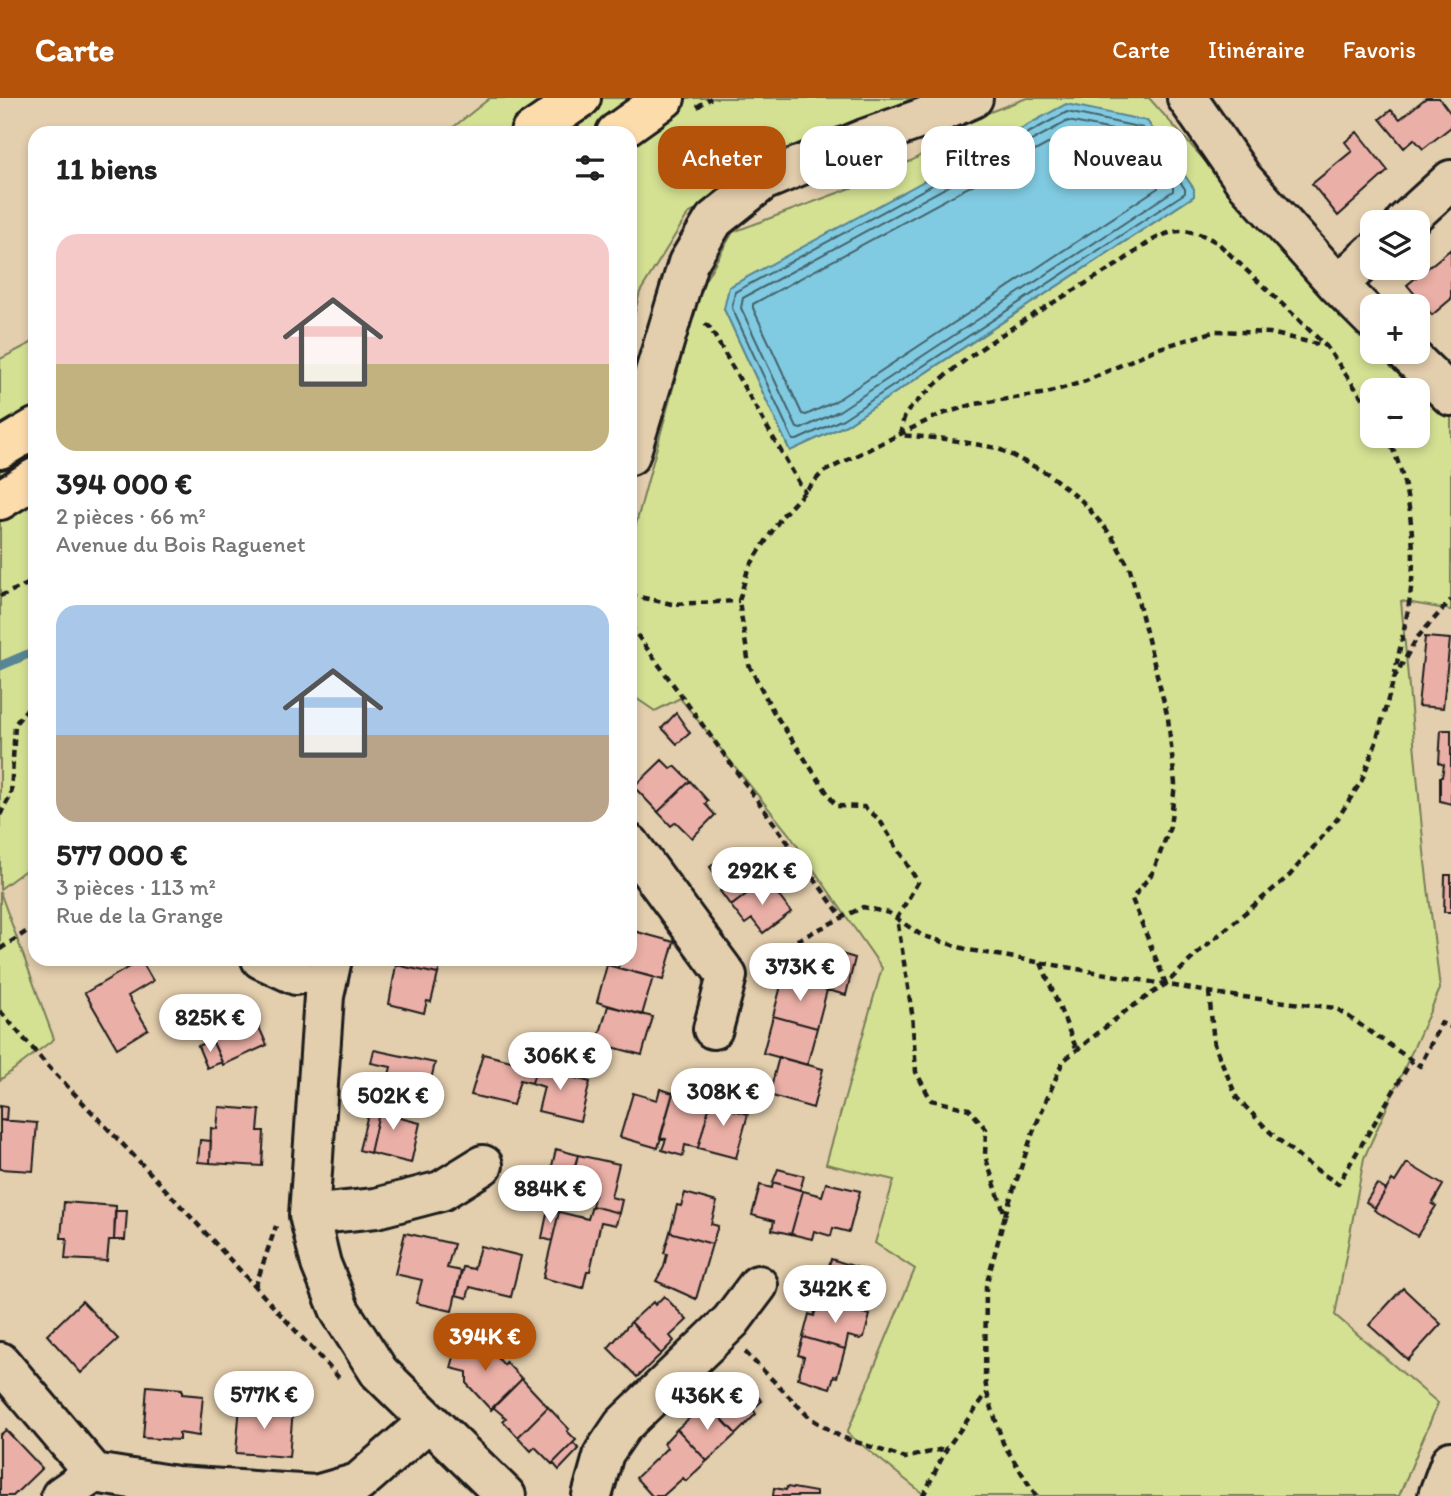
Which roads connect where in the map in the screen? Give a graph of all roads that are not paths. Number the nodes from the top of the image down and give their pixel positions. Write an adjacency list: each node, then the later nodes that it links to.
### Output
1 (580, 98): 5 (main road)
2 (664, 98): 6 (main road)
3 (973, 98): 15 (street)
4 (1187, 98): 10 (street)
5 (540, 126)
6 (626, 126)
7 (1451, 180): 8 (street)
8 (1418, 210)
9 (1360, 264): 10 (street)
10 (1338, 285): 11 (street)
11 (1360, 307)
12 (1418, 364): 13 (street)
13 (1451, 396)
14 (28, 432): 16 (main road)
15 (637, 432)
16 (0, 449)
17 (28, 482): 18 (main road)
18 (0, 500)
19 (637, 854): 23 (street)
20 (276, 966): 22 (street)
21 (330, 966): 25 (street)
22 (296, 975)
23 (713, 1029)
24 (483, 1165): 25 (street)
25 (293, 1218): 28 (street)
26 (758, 1285): 34 (street)
27 (0, 1362): 30 (street)
28 (429, 1421): 32 (street); 33 (street)
29 (1451, 1461): 35 (street)
30 (94, 1473): 31 (street); 32 (street)
31 (61, 1496)
32 (316, 1496)
33 (506, 1496)
34 (592, 1496)
35 (1438, 1496)

